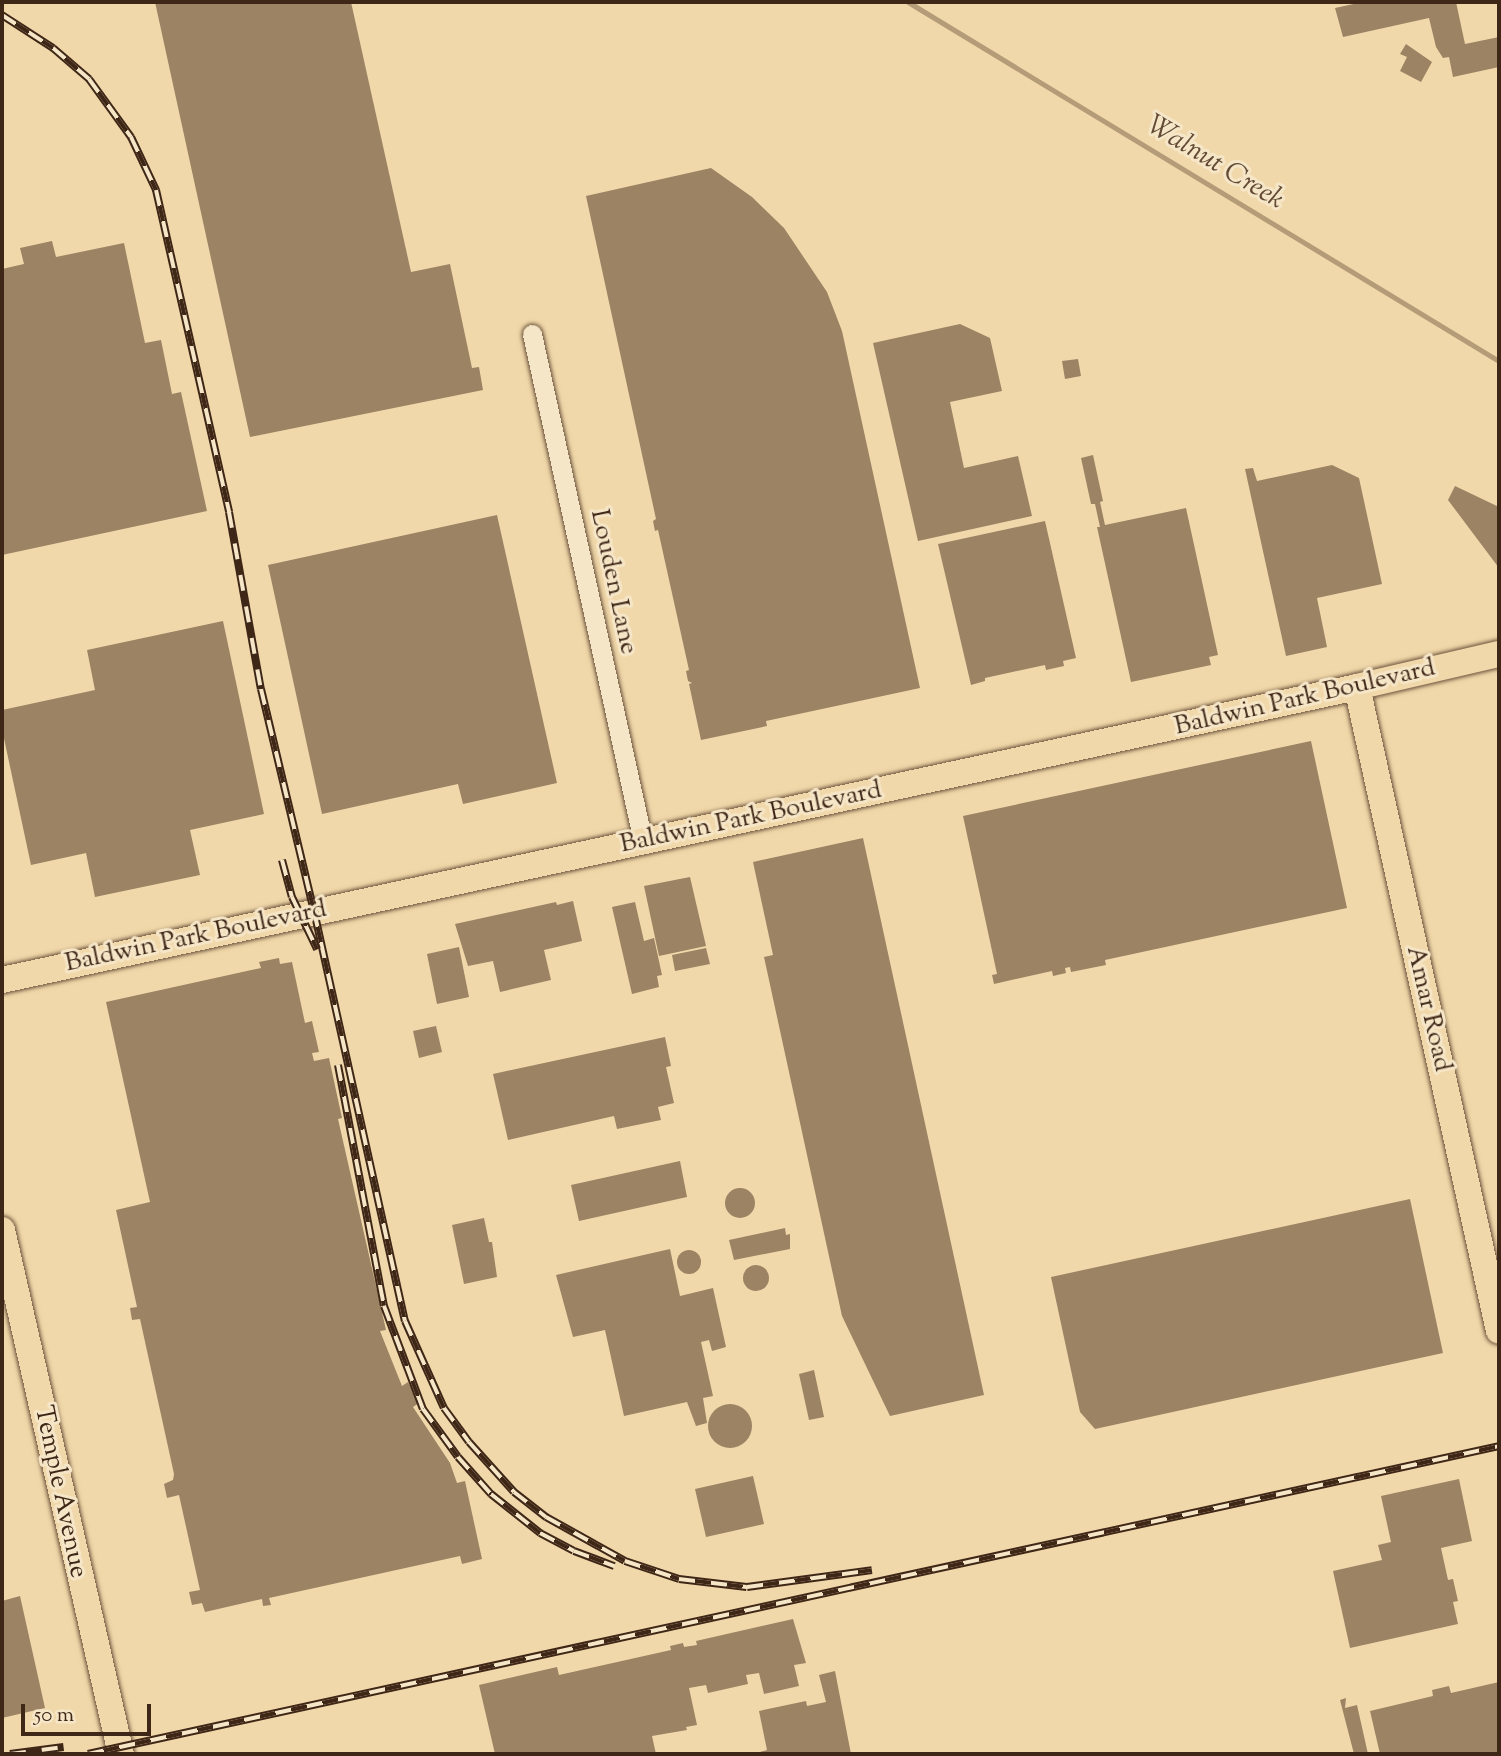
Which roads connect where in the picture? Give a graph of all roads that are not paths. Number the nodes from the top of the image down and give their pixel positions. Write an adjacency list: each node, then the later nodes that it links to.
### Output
1 (532, 334): 4 (street, Louden Lane)
2 (1499, 654): 3 (main road, Baldwin Park Boulevard)
3 (1357, 687): 4 (main road, Baldwin Park Boulevard); 7 (main road, Amar Road)
4 (643, 842): 5 (main road, Baldwin Park Boulevard)
5 (2, 980)
6 (2, 1230): 9 (main road, Temple Avenue)
7 (1492, 1264): 8 (main road, Amar Road)
8 (1499, 1331)
9 (121, 1754)

